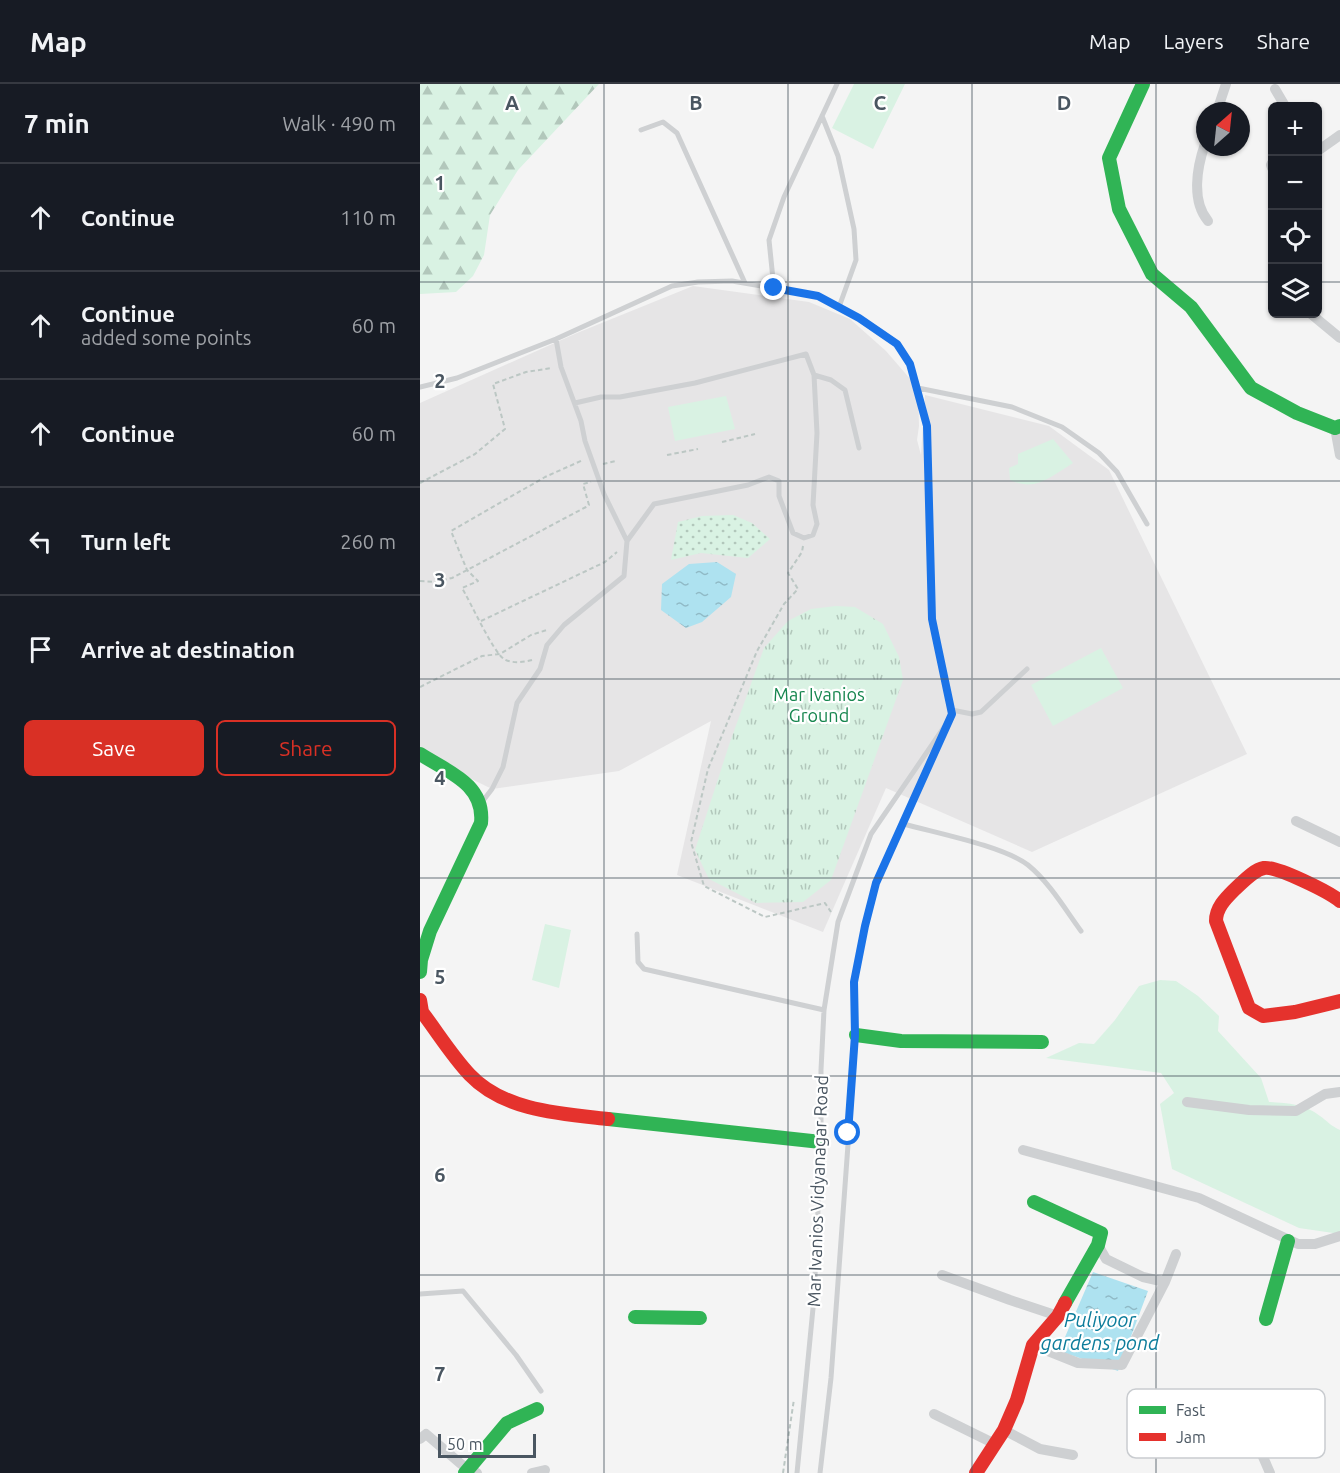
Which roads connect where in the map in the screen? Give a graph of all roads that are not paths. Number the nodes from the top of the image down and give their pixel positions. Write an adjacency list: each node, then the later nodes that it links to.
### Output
1 (837, 84): 7 (lane)
2 (1143, 84): 23 (street)
3 (1226, 84): 5 (street)
4 (1275, 89): 6 (street)
5 (1220, 102)
6 (1283, 102)
7 (822, 116): 14 (lane); 15 (lane)
8 (640, 130): 13 (lane)
9 (1340, 135): 10 (street)
10 (1322, 148)
11 (1201, 156): 12 (street)
12 (1208, 221)
13 (745, 283): 14 (lane); 17 (lane)
14 (774, 288): 15 (lane)
15 (839, 307): 21 (lane)
16 (1316, 318): 18 (street)
17 (556, 339): 20 (lane); 22 (lane)
18 (1340, 339)
19 (814, 375): 22 (lane); 24 (lane); 27 (lane)
20 (420, 387)
21 (918, 388): 26 (lane); 29 (lane)
22 (575, 403): 27 (lane)
23 (1337, 427): 25 (street)
24 (859, 447)
25 (1340, 455)
26 (1147, 524)
27 (626, 543): 31 (lane)
28 (1027, 669): 29 (lane)
29 (952, 712): 33 (lane, Mar Ivanios Vidyanagar Road); 41 (lane, Mar Ivanios Vidyanagar Road)
30 (420, 754): 31 (street)
31 (481, 803): 38 (street)
32 (1296, 821): 34 (street)
33 (904, 824): 36 (lane); 42 (lane, Mar Ivanios Vidyanagar Road)
34 (1340, 842)
35 (1340, 901): 40 (street)
36 (1081, 930)
37 (637, 934): 41 (lane)
38 (420, 972)
39 (420, 1000): 46 (street)
40 (1340, 1001)
41 (824, 1010): 46 (lane, Mar Ivanios Vidyanagar Road)
42 (855, 1035): 43 (street); 73 (lane, Mar Ivanios Vidyanagar Road)
43 (1042, 1042)
44 (1340, 1092): 45 (street)
45 (1187, 1102)
46 (821, 1142): 72 (lane, Mar Ivanios Vidyanagar Road)
47 (1023, 1150): 50 (street)
48 (1034, 1202): 51 (street)
49 (1340, 1236): 50 (street)
50 (1288, 1240): 59 (street)
51 (1098, 1245): 54 (street); 56 (street)
52 (1176, 1254): 54 (street)
53 (942, 1275): 56 (street)
54 (1165, 1282): 60 (street)
55 (420, 1294): 61 (lane)
56 (1058, 1316): 60 (street)
57 (635, 1317): 58 (street)
58 (700, 1318)
59 (1266, 1319)
60 (1032, 1345): 64 (street)
61 (541, 1391)
62 (537, 1409): 70 (street)
63 (934, 1414): 66 (street)
64 (1004, 1430): 66 (street); 67 (street)
65 (420, 1439): 70 (street)
66 (995, 1444): 74 (street)
67 (1073, 1455)
68 (1263, 1458): 75 (street)
69 (545, 1470): 71 (street)
70 (470, 1471)
71 (532, 1473)
72 (797, 1473)
73 (820, 1473)
74 (976, 1473)
75 (1270, 1473)

